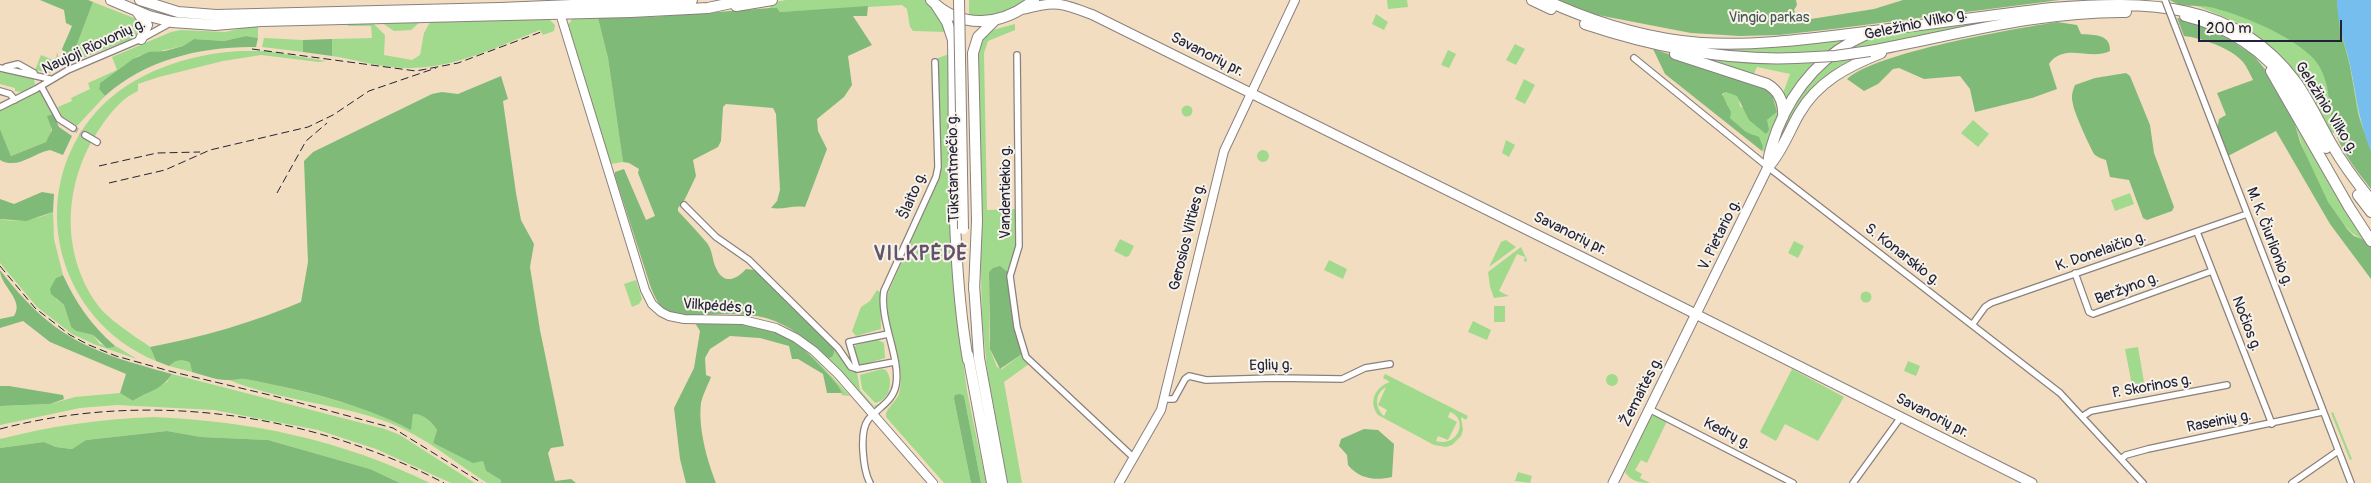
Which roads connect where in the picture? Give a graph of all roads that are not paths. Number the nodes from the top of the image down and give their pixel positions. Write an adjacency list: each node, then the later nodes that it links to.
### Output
1 (112, 0): 17 (highway)
2 (140, 0): 18 (highway)
3 (692, 0): 16 (highway)
4 (745, 0): 15 (highway)
5 (772, 0): 15 (highway)
6 (958, 0): 47 (highway, Tūkstantmečio g., bridge)
7 (965, 0): 47 (highway, Tūkstantmečio g.)
8 (1034, 0): 19 (highway)
9 (1068, 0): 20 (main road, Savanorių pr.)
10 (1295, 0): 35 (main road, Gerosios Vilties g.)
11 (1532, 0): 24 (highway, Geležinio Vilko g.)
12 (1545, 0): 23 (highway, Geležinio Vilko g.)
13 (2165, 0): 46 (street, M. K. Čiurlionio g., bridge)
14 (934, 3): 21 (highway); 58 (highway)
15 (708, 8): 16 (highway)
16 (559, 10): 18 (highway); 22 (highway); 66 (main road, Vilkpėdės g.)
17 (136, 11): 22 (highway); 25 (highway)
18 (178, 12): 22 (highway)
19 (1014, 14): 20 (main road, Savanorių pr.); 21 (highway)
20 (1093, 15): 35 (main road, Savanorių pr.)
21 (994, 21): 52 (highway)
22 (172, 22): 25 (street, Naujoji Riovonių g.)
23 (1878, 30): 38 (highway); 43 (highway, Geležinio Vilko g.)
24 (1613, 33): 27 (highway, Geležinio Vilko g., bridge); 38 (highway)
25 (141, 39): 32 (street, Naujoji Riovonių g.)
26 (2245, 43): 27 (highway, Geležinio Vilko g.); 45 (highway, Geležinio Vilko g.); 49 (highway)
27 (1900, 45): 42 (highway)
28 (1017, 55): 71 (street, Vandentiekio g.)
29 (1634, 58): 42 (street, S. Konarskio g.)
30 (935, 62): 55 (street, Šlaito g.)
31 (0, 68): 32 (street)
32 (50, 79): 33 (street, Naujoji Riovonių g.)
33 (41, 86): 36 (street, Naujoji Riovonių g.); 39 (street)
34 (0, 91): 36 (street)
35 (1250, 93): 53 (main road, Savanorių pr.); 63 (main road, Gerosios Vilties g.)
36 (15, 100): 37 (street, Naujoji Riovonių g.)
37 (0, 107)
38 (1783, 117): 42 (highway)
39 (73, 128)
40 (85, 135): 41 (street)
41 (97, 142)
42 (1768, 167): 53 (main road, V. Pietario g.); 54 (street, S. Konarskio g.)
43 (2371, 200)
44 (684, 206): 57 (street)
45 (2371, 212)
46 (2247, 214): 48 (street, K. Donelaičio g.); 65 (street, M. K. Čiurlionio g.)
47 (967, 229): 52 (highway, Tūkstantmečio g.); 58 (highway, Tūkstantmečio g.)
48 (2198, 232): 50 (street, Nočios g.); 51 (street, K. Donelaičio g.)
49 (2371, 241)
50 (2212, 271): 51 (street, Beržyno g.); 69 (street, Nočios g.)
51 (2075, 273): 54 (street, K. Donelaičio g.)
52 (974, 290): 76 (highway, Tūkstantmečio g.)
53 (1697, 314): 64 (main road, Žemaitės g.); 68 (main road, Savanorių pr.)
54 (1972, 325): 67 (street, S. Konarskio g.)
55 (888, 334): 56 (street); 59 (street, Šlaito g.)
56 (849, 342): 57 (street); 61 (street)
57 (838, 348): 61 (street)
58 (968, 360): 75 (highway, Tūkstantmečio g.)
59 (894, 362): 61 (street); 66 (street, Šlaito g.)
60 (1390, 364): 63 (street, Eglių g.)
61 (854, 368)
62 (2227, 386): 67 (street, P. Skorinos g.)
63 (1163, 399): 71 (main road, Gerosios Vilties g.)
64 (1649, 409): 78 (main road, Žemaitės g.); 79 (street, Kedrų g.)
65 (2322, 412): 69 (street, Raseinių g.); 70 (street, M. K. Čiurlionio g.)
66 (874, 414): 73 (street); 74 (main road, Vilkpėdės g.)
67 (2083, 416): 72 (street, S. Konarskio g.)
68 (1901, 417): 80 (street); 81 (main road, Savanorių pr.)
69 (2272, 424): 72 (street, Raseinių g.)
70 (2338, 451): 83 (street); 84 (street, M. K. Čiurlionio g.)
71 (1134, 458): 77 (main road, Gerosios Vilties g.)
72 (2121, 459): 82 (street, S. Konarskio g.)
73 (870, 483)
74 (933, 483)
75 (992, 483)
76 (1002, 483)
77 (1119, 483)
78 (1613, 483)
79 (1793, 483)
80 (1853, 483)
81 (2032, 483)
82 (2143, 483)
83 (2292, 483)
84 (2351, 483)

